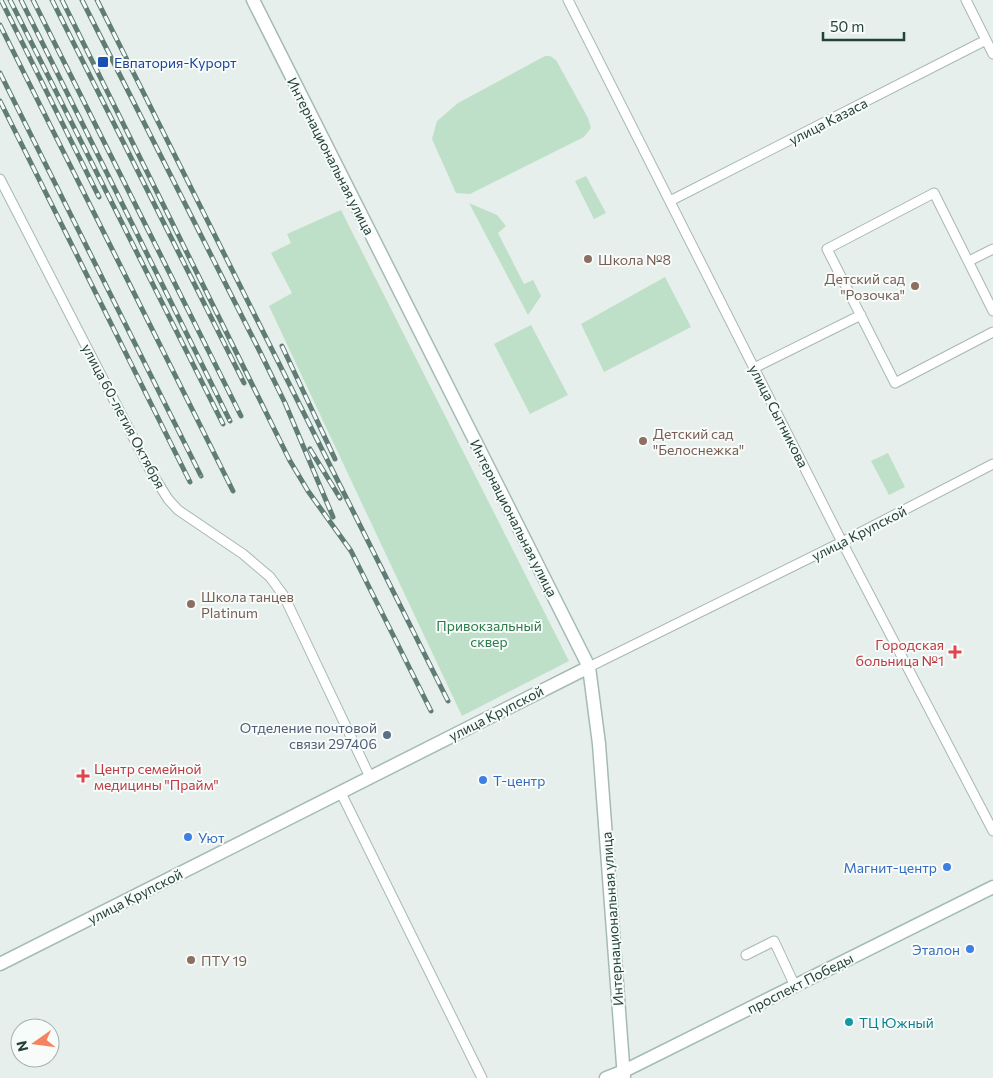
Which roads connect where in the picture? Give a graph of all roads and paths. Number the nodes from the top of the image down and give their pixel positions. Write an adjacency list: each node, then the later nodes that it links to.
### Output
1 (252, 0): 16 (main road, Интернациональная улица)
2 (568, 0): 7 (street, улица Сытникова)
3 (966, 0): 4 (street)
4 (986, 40): 5 (street); 7 (street, улица Казаса)
5 (993, 54)
6 (0, 179): 17 (street, улица 60-летия Октября)
7 (670, 202): 13 (street, улица Сытникова)
8 (993, 249): 9 (street)
9 (969, 261): 10 (street); 11 (street)
10 (993, 311)
11 (861, 314): 12 (street); 13 (street)
12 (993, 332)
13 (754, 368): 15 (street, улица Сытникова)
14 (993, 464): 15 (street, улица Крупской)
15 (842, 542): 16 (street, улица Крупской); 19 (street, улица Сытникова)
16 (590, 667): 17 (main road, улица Крупской); 24 (main road, Интернациональная улица)
17 (370, 777): 18 (main road, улица Крупской)
18 (340, 791): 22 (main road, улица Крупской); 25 (street)
19 (993, 831)
20 (993, 887): 23 (main road, проспект Победы)
21 (746, 955): 23 (street)
22 (0, 964)
23 (795, 986): 24 (main road, проспект Победы)
24 (624, 1075): 26 (main road, проспект Победы)
25 (482, 1078)
26 (606, 1078)

